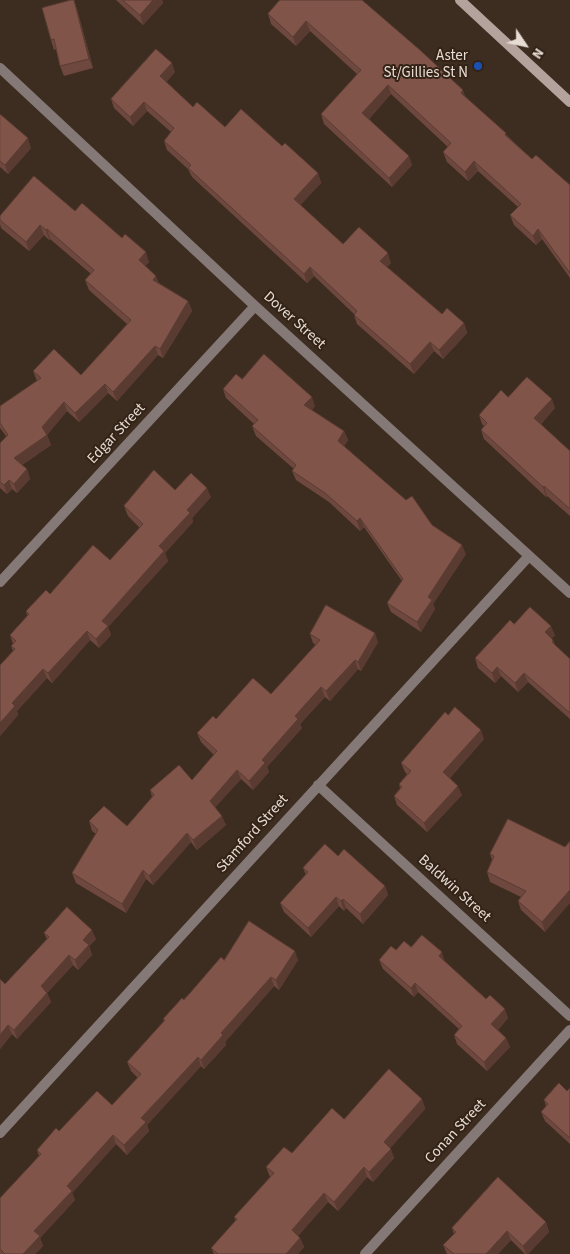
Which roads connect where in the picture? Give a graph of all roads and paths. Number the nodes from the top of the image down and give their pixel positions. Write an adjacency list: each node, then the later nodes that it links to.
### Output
1 (460, 0): 3 (main road)
2 (0, 68): 4 (street, Dover Street)
3 (570, 102)
4 (255, 306): 5 (street, Dover Street); 6 (street, Edgar Street)
5 (529, 556): 7 (street, Dover Street); 8 (street, Stamford Street)
6 (0, 582)
7 (570, 593)
8 (318, 785): 9 (street, Baldwin Street); 11 (street, Stamford Street)
9 (570, 1016)
10 (570, 1030): 12 (street, Conan Street)
11 (0, 1133)
12 (365, 1254)

